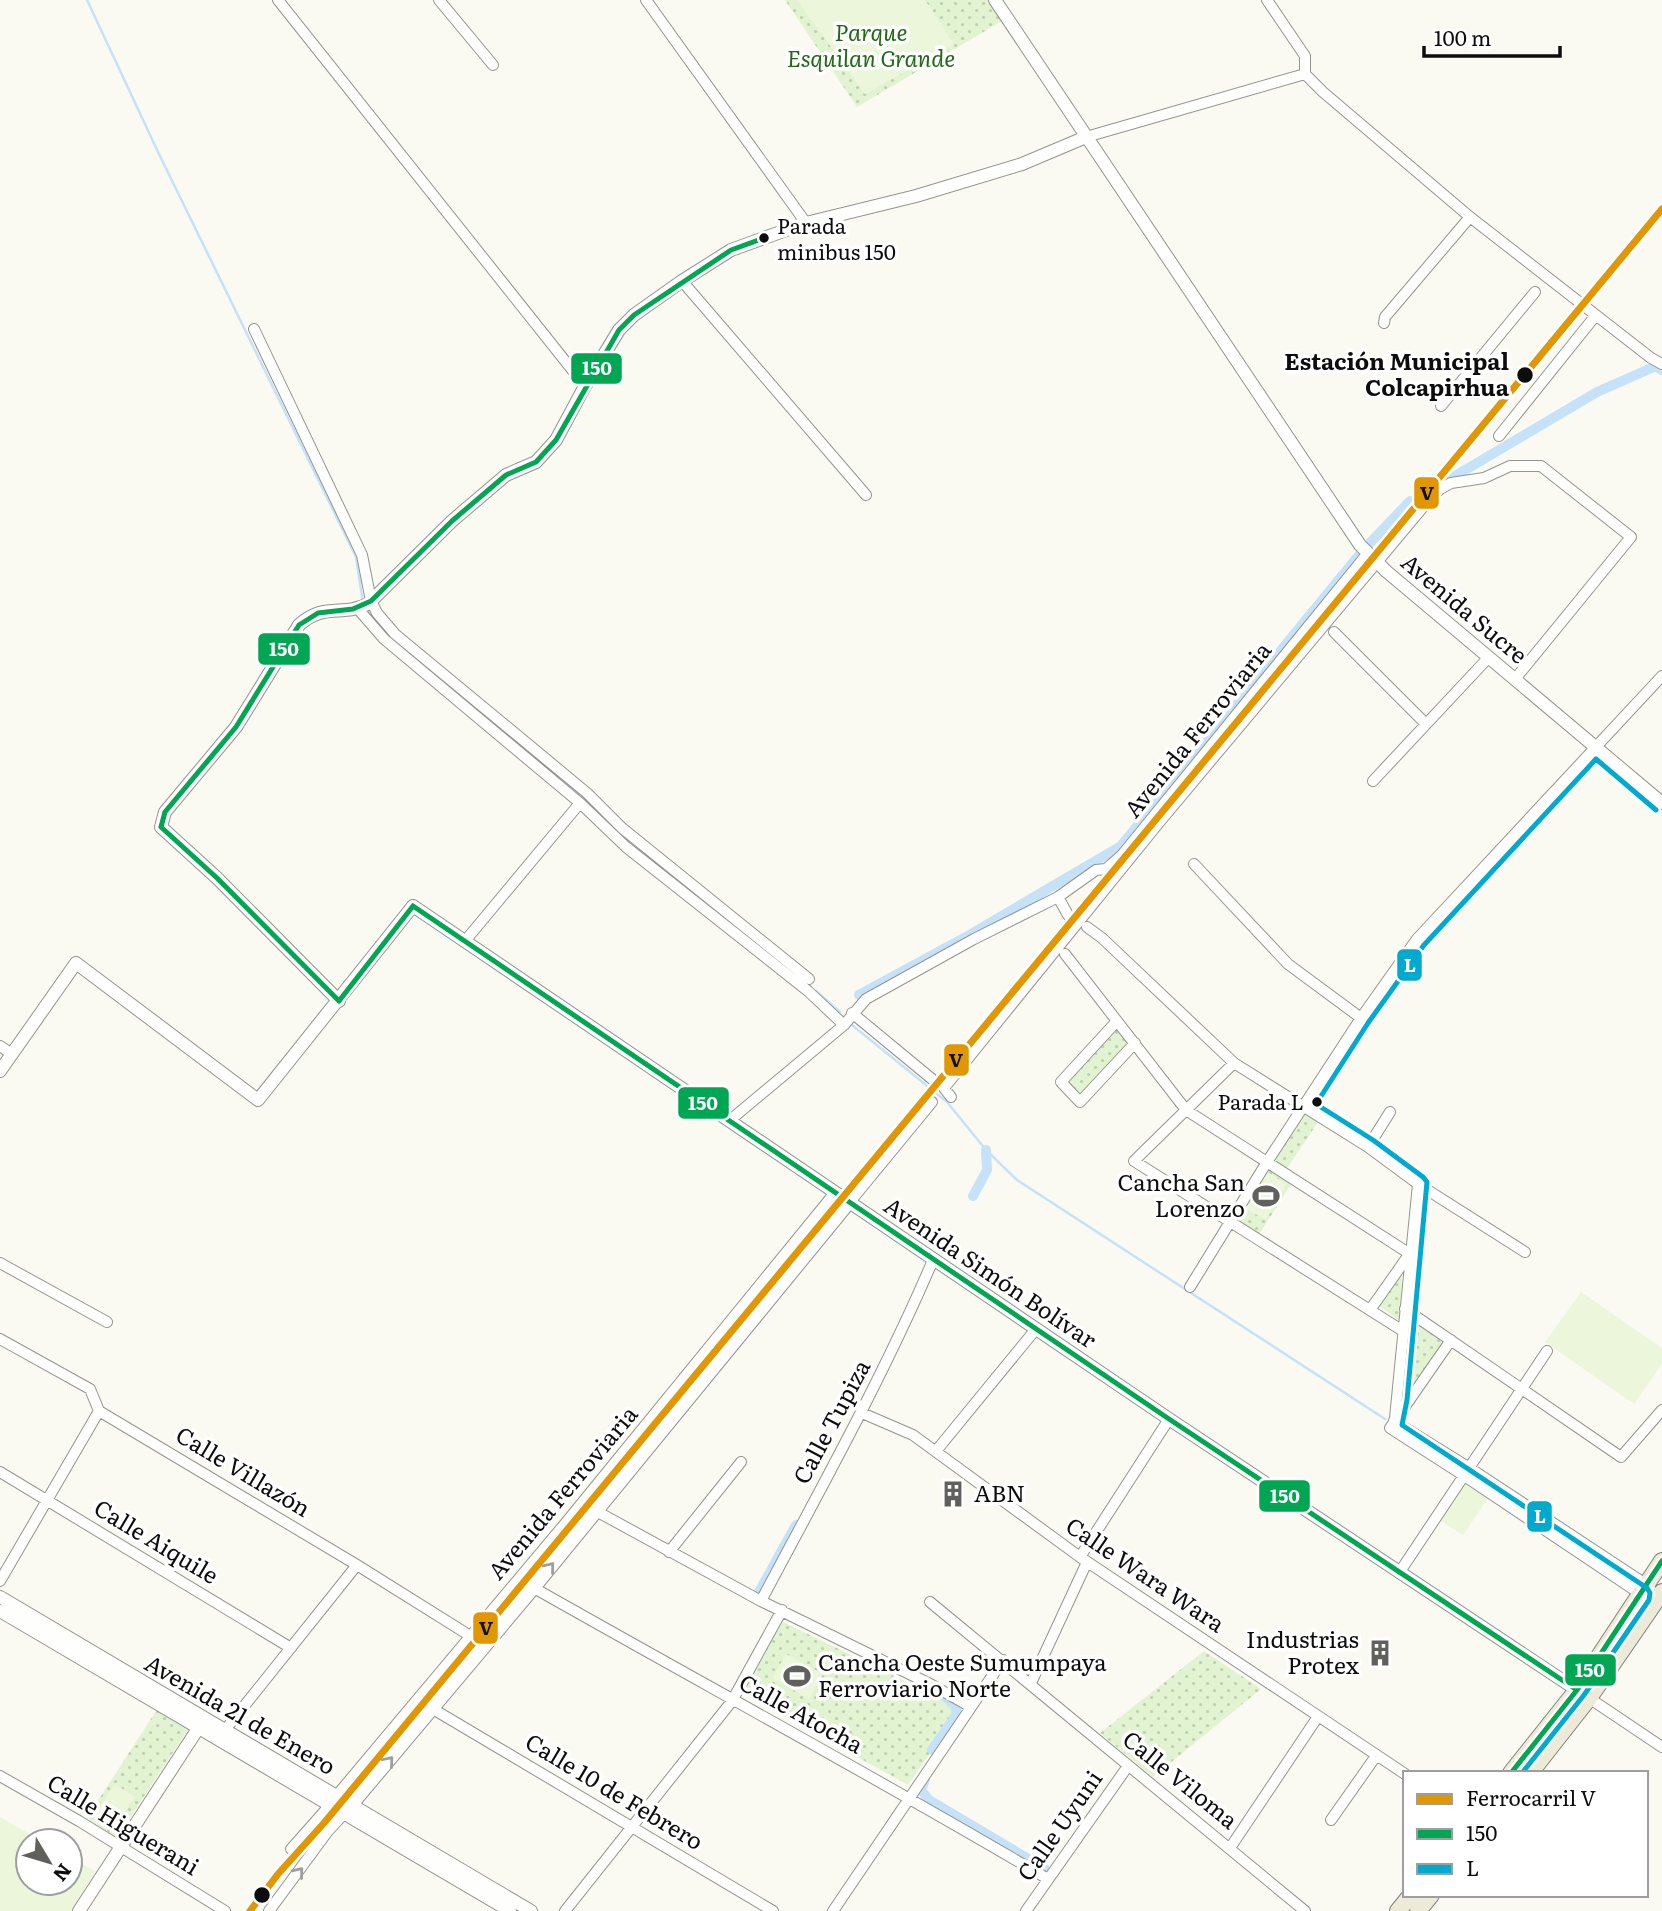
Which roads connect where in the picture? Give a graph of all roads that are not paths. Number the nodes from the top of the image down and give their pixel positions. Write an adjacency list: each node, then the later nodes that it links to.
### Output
1 (278, 0): 17 (street)
2 (439, 0): 6 (street)
3 (646, 0): 10 (street)
4 (995, 0): 8 (street, Avenida Sucre)
5 (1267, 0): 7 (street)
6 (493, 65)
7 (1305, 74): 8 (street); 9 (street)
8 (1086, 137): 10 (street); 21 (street, Avenida Sucre)
9 (1469, 217): 13 (street); 14 (street)
10 (806, 223): 11 (street)
11 (682, 281): 17 (street); 20 (street)
12 (1535, 292): 18 (street)
13 (1596, 316): 16 (street); 19 (street)
14 (1384, 323)
15 (254, 329): 23 (street)
16 (1662, 364)
17 (585, 386): 23 (street)
18 (1441, 406)
19 (1499, 436)
20 (866, 495)
21 (1368, 553): 22 (street, Avenida Sucre); 34 (street, Avenida Ferroviaria)
22 (1377, 564): 25 (street, Avenida Sucre); 27 (street, Avenida Ferroviaria); 51 (street, Avenida Ferroviaria)
23 (365, 605): 31 (street); 39 (street); 40 (street)
24 (1334, 632): 28 (street)
25 (1489, 657): 27 (street, Avenida Sucre); 28 (street)
26 (1662, 676): 29 (street)
27 (1515, 679): 29 (street, Avenida Sucre)
28 (1426, 724): 30 (street)
29 (1595, 747): 32 (street, Avenida Sucre); 42 (street)
30 (1373, 781)
31 (580, 803): 37 (street); 44 (street)
32 (1662, 803)
33 (1194, 864): 42 (street)
34 (1058, 897): 35 (street); 41 (street, Avenida Ferroviaria)
35 (1068, 915)
36 (1087, 927): 48 (street)
37 (465, 941): 40 (street, Avenida Simón Bolívar); 56 (street, Avenida Simón Bolívar)
38 (1065, 954): 43 (street)
39 (809, 979)
40 (339, 1001): 47 (street, Avenida Simón Bolívar)
41 (852, 1013): 44 (street, Avenida Ferroviaria); 50 (street)
42 (1361, 1018): 53 (street)
43 (1117, 1021): 45 (street); 45 (street)
44 (844, 1025): 56 (street, Avenida Ferroviaria)
45 (1135, 1043): 54 (street)
46 (0, 1046): 47 (street)
47 (12, 1054): 49 (street)
48 (1234, 1062): 53 (street); 54 (street)
49 (0, 1071)
50 (932, 1079)
51 (951, 1097)
52 (932, 1102): 61 (street, Avenida Ferroviaria)
53 (1304, 1107): 57 (street); 58 (street)
54 (1186, 1110): 58 (street); 62 (street)
55 (1390, 1112): 57 (street)
56 (729, 1121): 60 (street, Avenida Simón Bolívar)
57 (1368, 1147): 59 (street)
58 (1267, 1162): 62 (street); 64 (street)
59 (1418, 1184): 63 (street); 64 (street)
60 (836, 1193): 61 (street, Avenida Simón Bolívar); 101 (street, Avenida Ferroviaria)
61 (849, 1203): 65 (street, Avenida Simón Bolívar); 87 (street, Avenida Ferroviaria)
62 (1231, 1222): 67 (street); 69 (street)
63 (1525, 1252)
64 (1410, 1254): 68 (street); 69 (street)
65 (933, 1259): 71 (street, Avenida Simón Bolívar); 79 (street, Calle Tupiza)
66 (0, 1263): 70 (street)
67 (1190, 1287)
68 (1405, 1309): 72 (street); 74 (street)
69 (1370, 1310): 72 (street)
70 (107, 1322)
71 (1036, 1329): 80 (street, Avenida Simón Bolívar); 82 (street)
72 (1403, 1331): 81 (street)
73 (0, 1339): 78 (street, Calle Villazón)
74 (1451, 1340): 76 (street); 81 (street)
75 (1547, 1351): 76 (street)
76 (1520, 1389): 77 (street); 84 (street)
77 (1662, 1410)
78 (99, 1411): 86 (street); 91 (street, Calle Villazón)
79 (862, 1413): 82 (street, Calle Wara Wara); 97 (street, Calle Tupiza)
80 (1169, 1419): 89 (street); 92 (street, Avenida Simón Bolívar)
81 (1392, 1424): 84 (street)
82 (936, 1451): 89 (street, Calle Wara Wara)
83 (741, 1462): 88 (street)
84 (1466, 1471): 92 (street); 95 (street)
85 (0, 1472): 86 (street, Calle Aiquile)
86 (47, 1502): 93 (street); 102 (street, Calle Aiquile)
87 (596, 1511): 88 (street); 94 (street, Avenida Ferroviaria, one-way to 87)
88 (669, 1552): 97 (street)
89 (1083, 1560): 105 (street); 110 (street, Calle Wara Wara)
90 (1662, 1562): 95 (main road)
91 (357, 1564): 101 (street, Calle Villazón); 102 (street)
92 (1399, 1573): 106 (street, Avenida Simón Bolívar)
93 (0, 1581)
94 (534, 1588): 107 (street, Calle Atocha); 109 (street, Avenida Ferroviaria)
95 (1653, 1594): 106 (main road)
96 (0, 1597): 104 (street, Avenida 21 de Enero)
97 (761, 1601): 99 (street)
98 (930, 1601): 103 (street, Calle Viloma)
99 (782, 1610): 107 (street); 108 (street)
100 (0, 1611): 104 (street, Avenida 21 de Enero)
101 (472, 1637): 121 (street, Avenida Ferroviaria)
102 (291, 1647): 112 (street)
103 (1003, 1660): 105 (street, Calle Viloma); 108 (street)
104 (97, 1661): 111 (street, Avenida 21 de Enero)
105 (1031, 1683): 115 (street, Calle Viloma)
106 (1583, 1694): 113 (street, Avenida Simón Bolívar); 116 (main road); 117 (main road)
107 (732, 1701): 120 (street, Calle Atocha); 124 (street)
108 (971, 1707): 120 (street)
109 (433, 1709): 122 (street, Avenida Ferroviaria, one-way to 109); 124 (street, Calle 10 de Febrero)
110 (1317, 1718): 114 (street, Calle Wara Wara); 126 (street)
111 (201, 1723): 112 (street, Avenida 21 de Enero); 125 (street)
112 (222, 1735): 121 (street, Avenida 21 de Enero)
113 (1662, 1747)
114 (1376, 1756): 118 (street, Calle Wara Wara); 123 (street)
115 (1128, 1766): 126 (street, Calle Viloma); 128 (street, Calle Uyuni)
116 (1513, 1771)
117 (1531, 1771)
118 (1403, 1773)
119 (0, 1776): 125 (street, Calle Higuerani)
120 (910, 1797): 128 (street, Calle Atocha); 138 (street)
121 (334, 1801): 122 (street, Avenida 21 de Enero); 127 (street, Avenida Ferroviaria)
122 (349, 1809): 133 (street, Avenida Ferroviaria, one-way to 122); 134 (street, Avenida 21 de Enero); 135 (street, Avenida 21 de Enero)
123 (1331, 1820)
124 (632, 1827): 136 (street); 137 (street, Calle 10 de Febrero)
125 (120, 1846): 131 (street); 132 (street, Calle Higuerani)
126 (1230, 1848): 140 (street, Calle Viloma)
127 (291, 1849)
128 (1048, 1879): 139 (street, Calle Uyuni)
129 (1409, 1897): 141 (main road)
130 (1429, 1897): 142 (main road)
131 (79, 1911)
132 (225, 1911)
133 (269, 1911)
134 (510, 1911)
135 (531, 1911)
136 (565, 1911)
137 (773, 1911)
138 (833, 1911)
139 (1026, 1911)
140 (1305, 1911)
141 (1398, 1911)
142 (1418, 1911)

